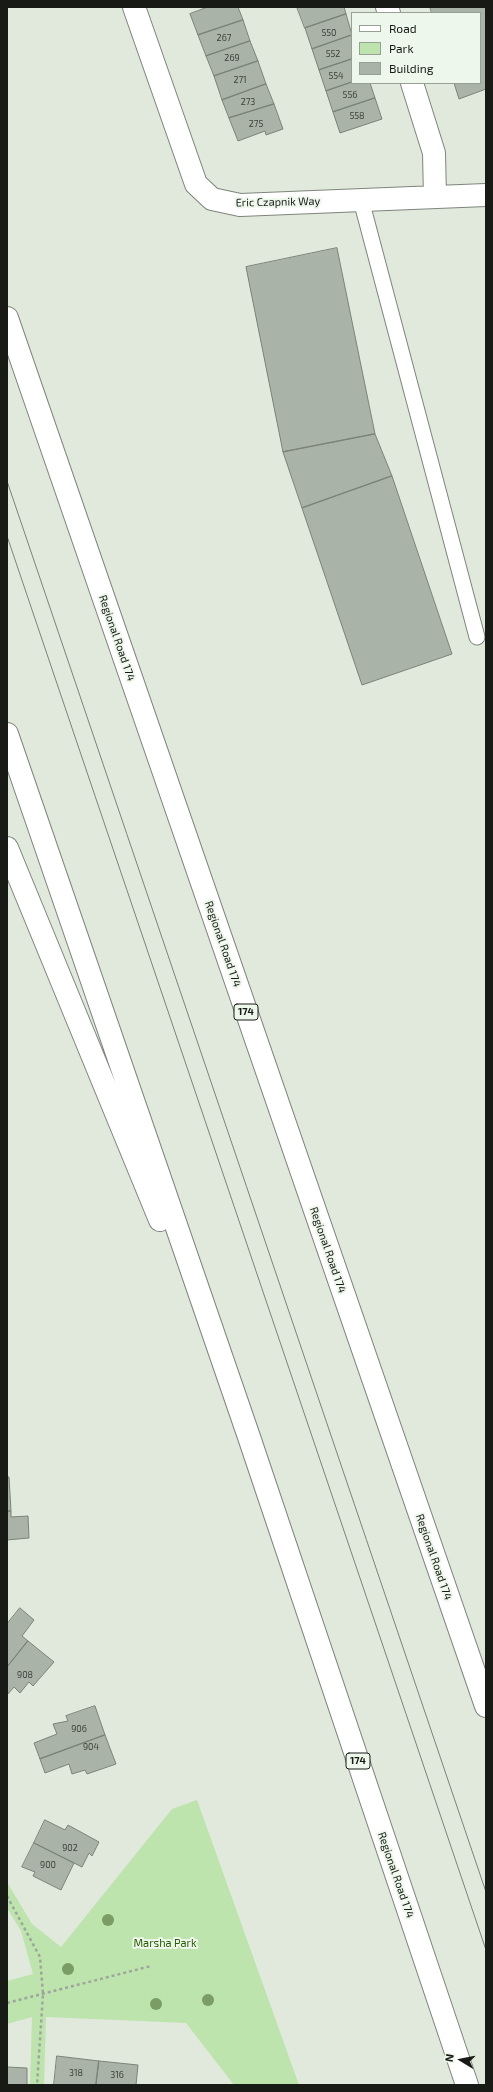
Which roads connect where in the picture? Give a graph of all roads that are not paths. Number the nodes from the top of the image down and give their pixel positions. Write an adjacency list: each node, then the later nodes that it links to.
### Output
1 (134, 7): 5 (main road, Eric Czapnik Way)
2 (412, 84): 4 (main road)
3 (486, 195): 4 (main road, Eric Czapnik Way)
4 (435, 197): 5 (main road, Eric Czapnik Way)
5 (361, 200): 7 (lane)
6 (7, 318): 11 (main road, Regional Road 174 / 174)
7 (477, 637)
8 (7, 734): 10 (main road, Regional Road 174 / 174)
9 (7, 848): 10 (main road)
10 (249, 1437): 12 (main road, Regional Road 174 / 174)
11 (486, 1706)
12 (467, 2085)

